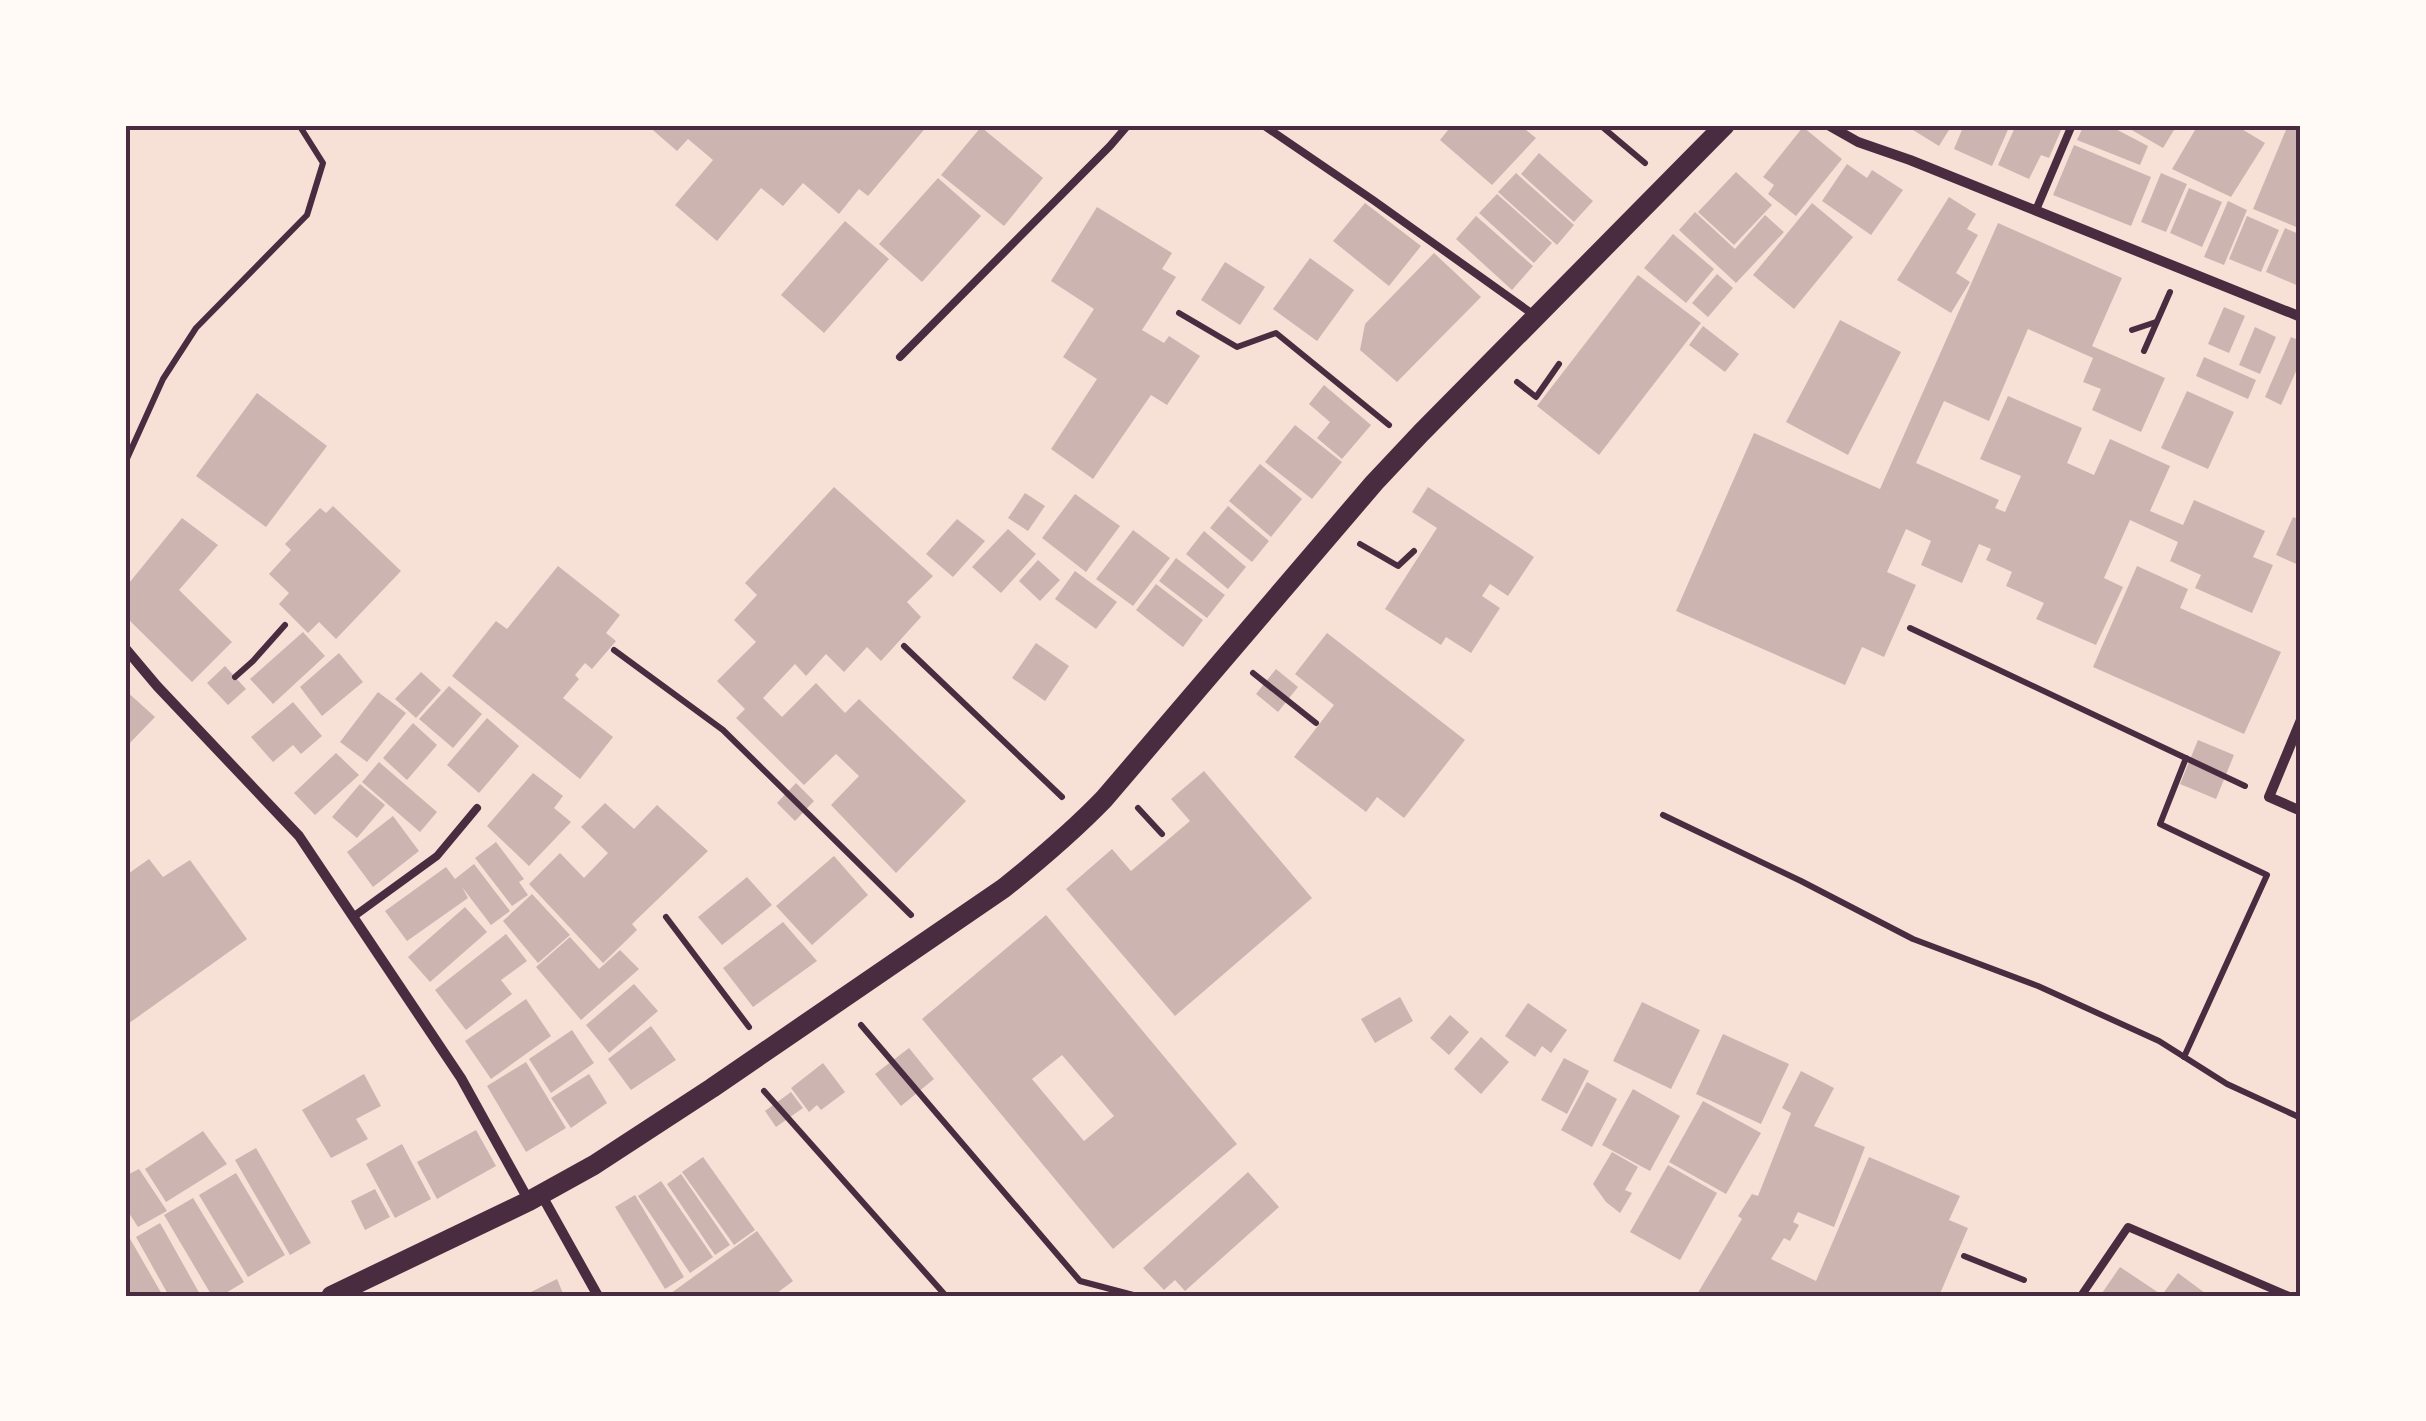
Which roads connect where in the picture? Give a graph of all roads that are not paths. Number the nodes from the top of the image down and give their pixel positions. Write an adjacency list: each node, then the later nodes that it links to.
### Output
1 (1128, 125): 9 (lane)
2 (1264, 125): 7 (lane)
3 (1725, 125): 7 (main road)
4 (1828, 125): 6 (street)
5 (2072, 125): 6 (lane)
6 (2036, 210): 8 (street)
7 (1536, 317): 15 (main road)
8 (2301, 317)
9 (900, 357)
10 (125, 648): 14 (street)
11 (2301, 720): 13 (street)
12 (477, 808): 14 (lane)
13 (2301, 811)
14 (352, 917): 15 (street)
15 (535, 1197): 16 (main road); 17 (street)
16 (331, 1296)
17 (598, 1296)
18 (2081, 1296): 19 (lane)
19 (2289, 1296)

